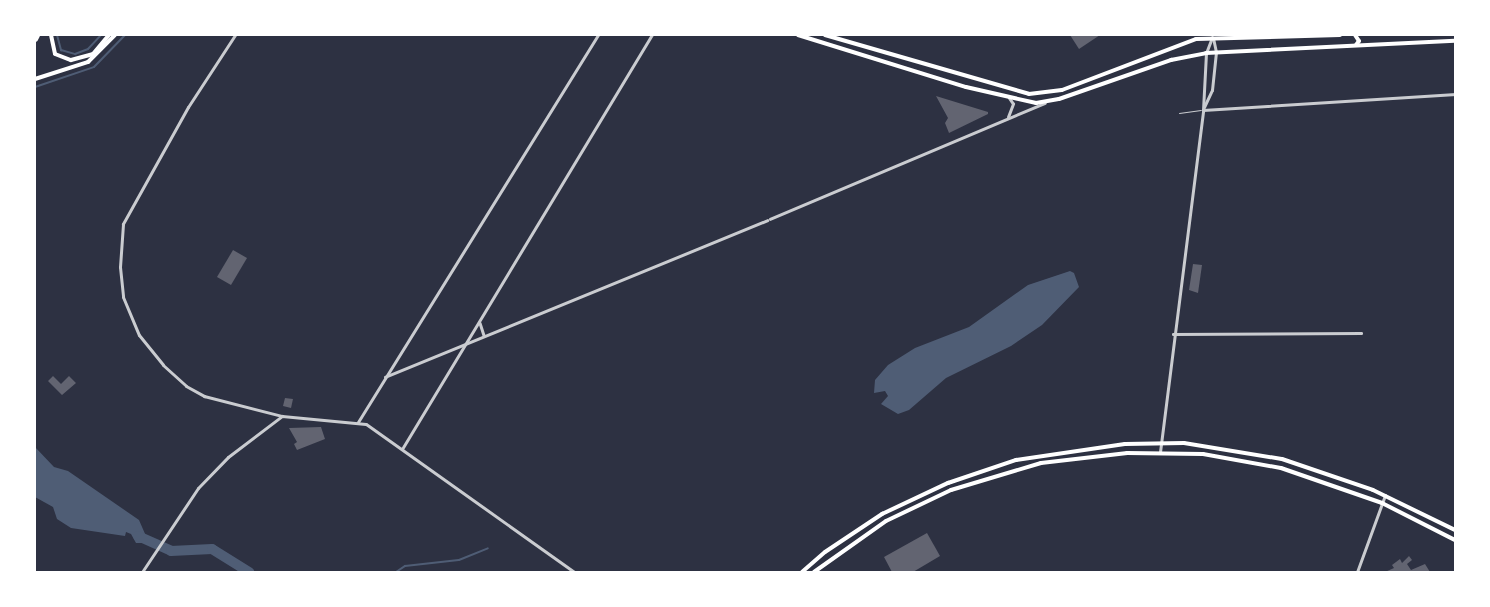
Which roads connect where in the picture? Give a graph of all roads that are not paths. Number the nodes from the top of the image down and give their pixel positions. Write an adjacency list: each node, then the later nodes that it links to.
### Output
1 (37, 35): 14 (highway)
2 (51, 35): 3 (main road)
3 (109, 35)
4 (115, 35): 19 (main road)
5 (235, 35): 32 (street)
6 (598, 35): 31 (street)
7 (652, 35): 26 (street)
8 (798, 35): 21 (main road)
9 (825, 35): 12 (main road)
10 (1340, 35): 13 (main road)
11 (1355, 35): 16 (main road)
12 (1214, 36): 13 (main road); 17 (street); 18 (street)
13 (1303, 36)
14 (35, 39)
15 (1455, 41): 16 (main road)
16 (1354, 46): 17 (main road)
17 (1216, 52): 18 (main road); 23 (street)
18 (1206, 53): 22 (main road); 23 (street)
19 (35, 79)
20 (1455, 94): 23 (street)
21 (1009, 98): 22 (main road); 25 (street)
22 (1047, 102): 25 (street)
23 (1203, 110): 24 (lane); 28 (street)
24 (1180, 113)
25 (1007, 118): 29 (street)
26 (481, 317): 29 (street); 30 (street)
27 (1361, 333): 28 (street)
28 (1173, 334): 34 (street)
29 (484, 335): 30 (street)
30 (465, 343): 31 (street); 35 (street)
31 (385, 378): 33 (street)
32 (282, 416): 33 (street); 41 (street)
33 (358, 422): 35 (street)
34 (1160, 443): 36 (street); 37 (main road); 43 (main road)
35 (402, 449): 42 (street)
36 (1160, 452): 38 (main road); 44 (main road)
37 (1385, 495): 38 (street); 39 (main road)
38 (1382, 503): 40 (main road); 45 (street)
39 (1455, 530)
40 (1455, 540)
41 (142, 572)
42 (574, 572)
43 (802, 572)
44 (814, 572)
45 (1357, 572)

